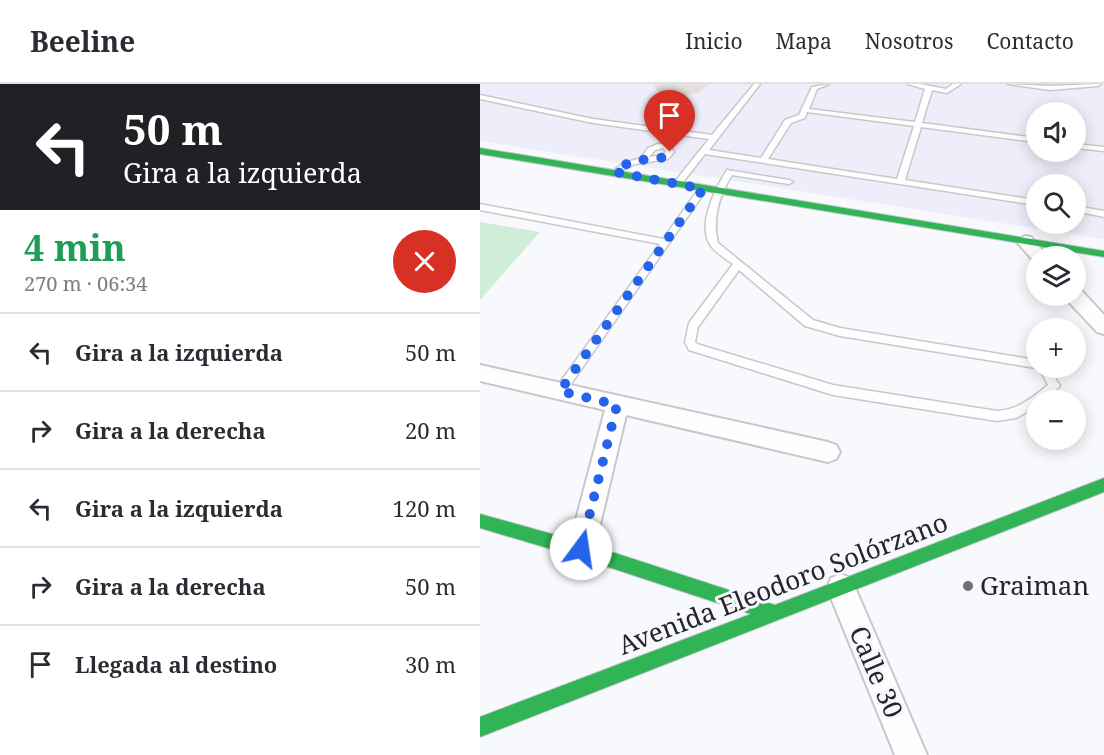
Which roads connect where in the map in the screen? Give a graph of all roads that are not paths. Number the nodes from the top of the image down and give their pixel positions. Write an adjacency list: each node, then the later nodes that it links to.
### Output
1 (757, 84): 11 (lane)
2 (826, 84): 9 (lane)
3 (911, 84): 7 (lane)
4 (958, 84): 7 (lane)
5 (1011, 84): 6 (lane)
6 (1098, 84)
7 (929, 88): 10 (lane)
8 (480, 97): 11 (lane)
9 (804, 110): 10 (lane); 18 (lane)
10 (918, 124): 12 (lane); 21 (lane)
11 (714, 138): 16 (lane)
12 (1026, 139)
13 (1086, 147): 14 (lane)
14 (1104, 149)
15 (480, 151): 19 (main road)
16 (703, 151): 18 (lane); 22 (lane)
17 (645, 158): 19 (lane)
18 (763, 161): 21 (lane)
19 (615, 172): 22 (main road)
20 (789, 182): 24 (lane)
21 (900, 182): 25 (lane)
22 (677, 184): 23 (main road)
23 (703, 189): 24 (main road); 30 (lane)
24 (719, 191): 29 (main road); 33 (lane)
25 (1026, 201)
26 (480, 207): 30 (lane)
27 (1086, 211): 28 (lane)
28 (1104, 214)
29 (1024, 241): 31 (street); 32 (main road)
30 (666, 242): 40 (lane)
31 (1029, 246)
32 (1104, 254)
33 (738, 264): 36 (lane); 42 (lane)
34 (1084, 306): 35 (street)
35 (1104, 327)
36 (1026, 362)
37 (480, 372): 40 (street)
38 (1050, 378): 39 (lane)
39 (1049, 390)
40 (560, 391): 41 (street)
41 (617, 405): 43 (street); 46 (street)
42 (1026, 407)
43 (828, 453)
44 (1104, 485): 47 (main road, Avenida Eleodoro Solórzano)
45 (480, 521): 46 (main road)
46 (581, 549): 48 (main road)
47 (841, 588): 48 (main road, Avenida Eleodoro Solórzano); 50 (street, Calle 30)
48 (772, 612): 49 (main road, Avenida Eleodoro Solórzano)
49 (480, 727)
50 (911, 755)

